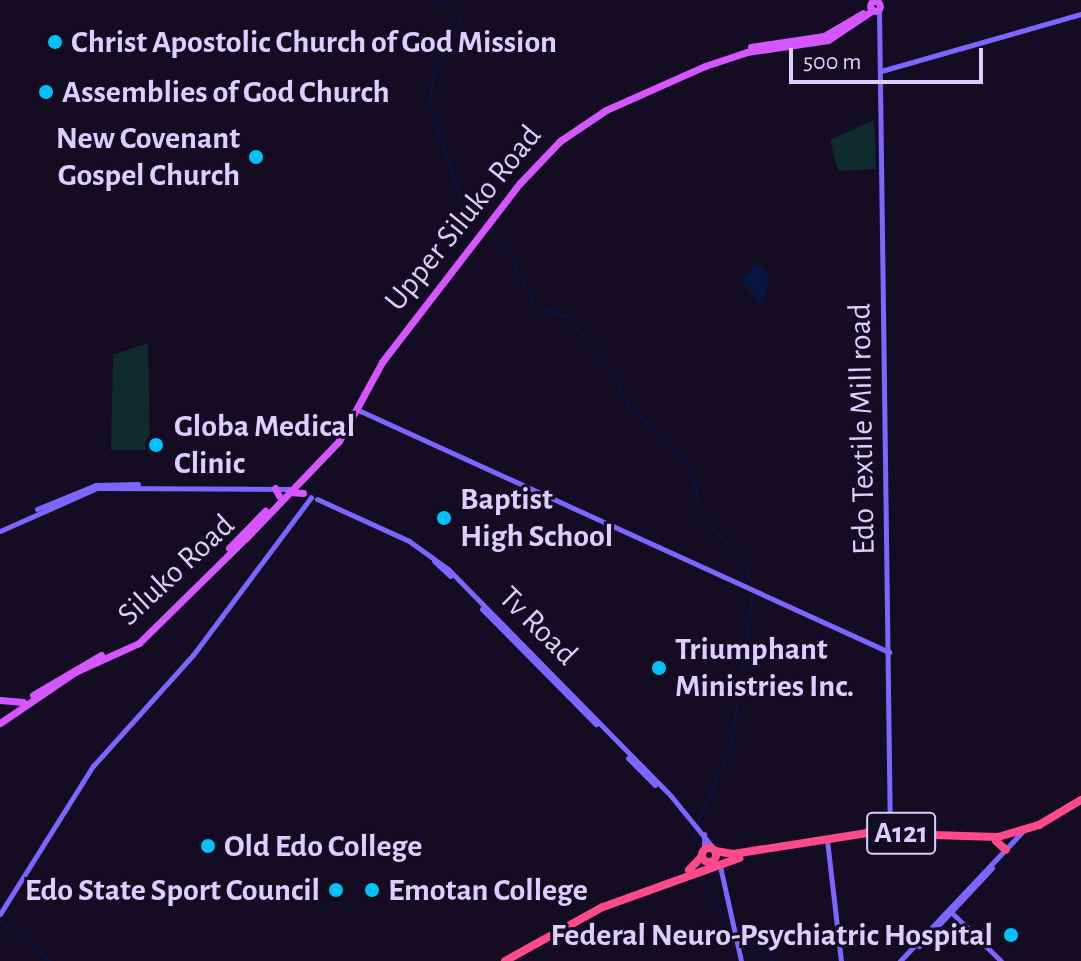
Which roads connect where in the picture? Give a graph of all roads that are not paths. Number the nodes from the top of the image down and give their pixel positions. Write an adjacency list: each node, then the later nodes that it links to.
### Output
1 (876, 9): 3 (street, Edo Textile Mill road); 4 (main road, Upper Siluko Road)
2 (1081, 14): 3 (street)
3 (881, 71): 11 (street, Edo Textile Mill road)
4 (358, 410): 6 (main road, Upper Siluko Road); 11 (street)
5 (275, 488): 6 (street); 7 (main road); 9 (street)
6 (292, 488): 7 (main road, Siluko Road); 8 (main road); 10 (main road, Siluko Road)
7 (279, 496): 10 (main road, Siluko Road)
8 (309, 496): 20 (street, Tv Road); 24 (street)
9 (0, 528)
10 (244, 537): 12 (main road, Siluko Road); 13 (main road, Siluko Road)
11 (889, 652): 15 (street, Edo Textile Mill road)
12 (0, 700)
13 (0, 723)
14 (1081, 802): 16 (highway, A121); 16 (highway, A121)
15 (890, 834): 16 (highway, A121); 17 (highway, A121); 18 (highway, A121); 20 (highway, A121)
16 (1021, 835): 18 (highway, A121); 19 (street); 23 (street)
17 (827, 840): 20 (highway, A121); 28 (street)
18 (996, 841): 19 (highway)
19 (1006, 850): 23 (street)
20 (712, 856): 22 (highway); 22 (highway, A121); 27 (street, Tv Road)
21 (688, 858): 22 (highway)
22 (690, 872): 25 (highway, A121); 26 (highway, A121)
23 (950, 911): 29 (street); 30 (street)
24 (0, 914)
25 (496, 961)
26 (505, 961)
27 (741, 961)
28 (841, 961)
29 (902, 961)
30 (1001, 961)

